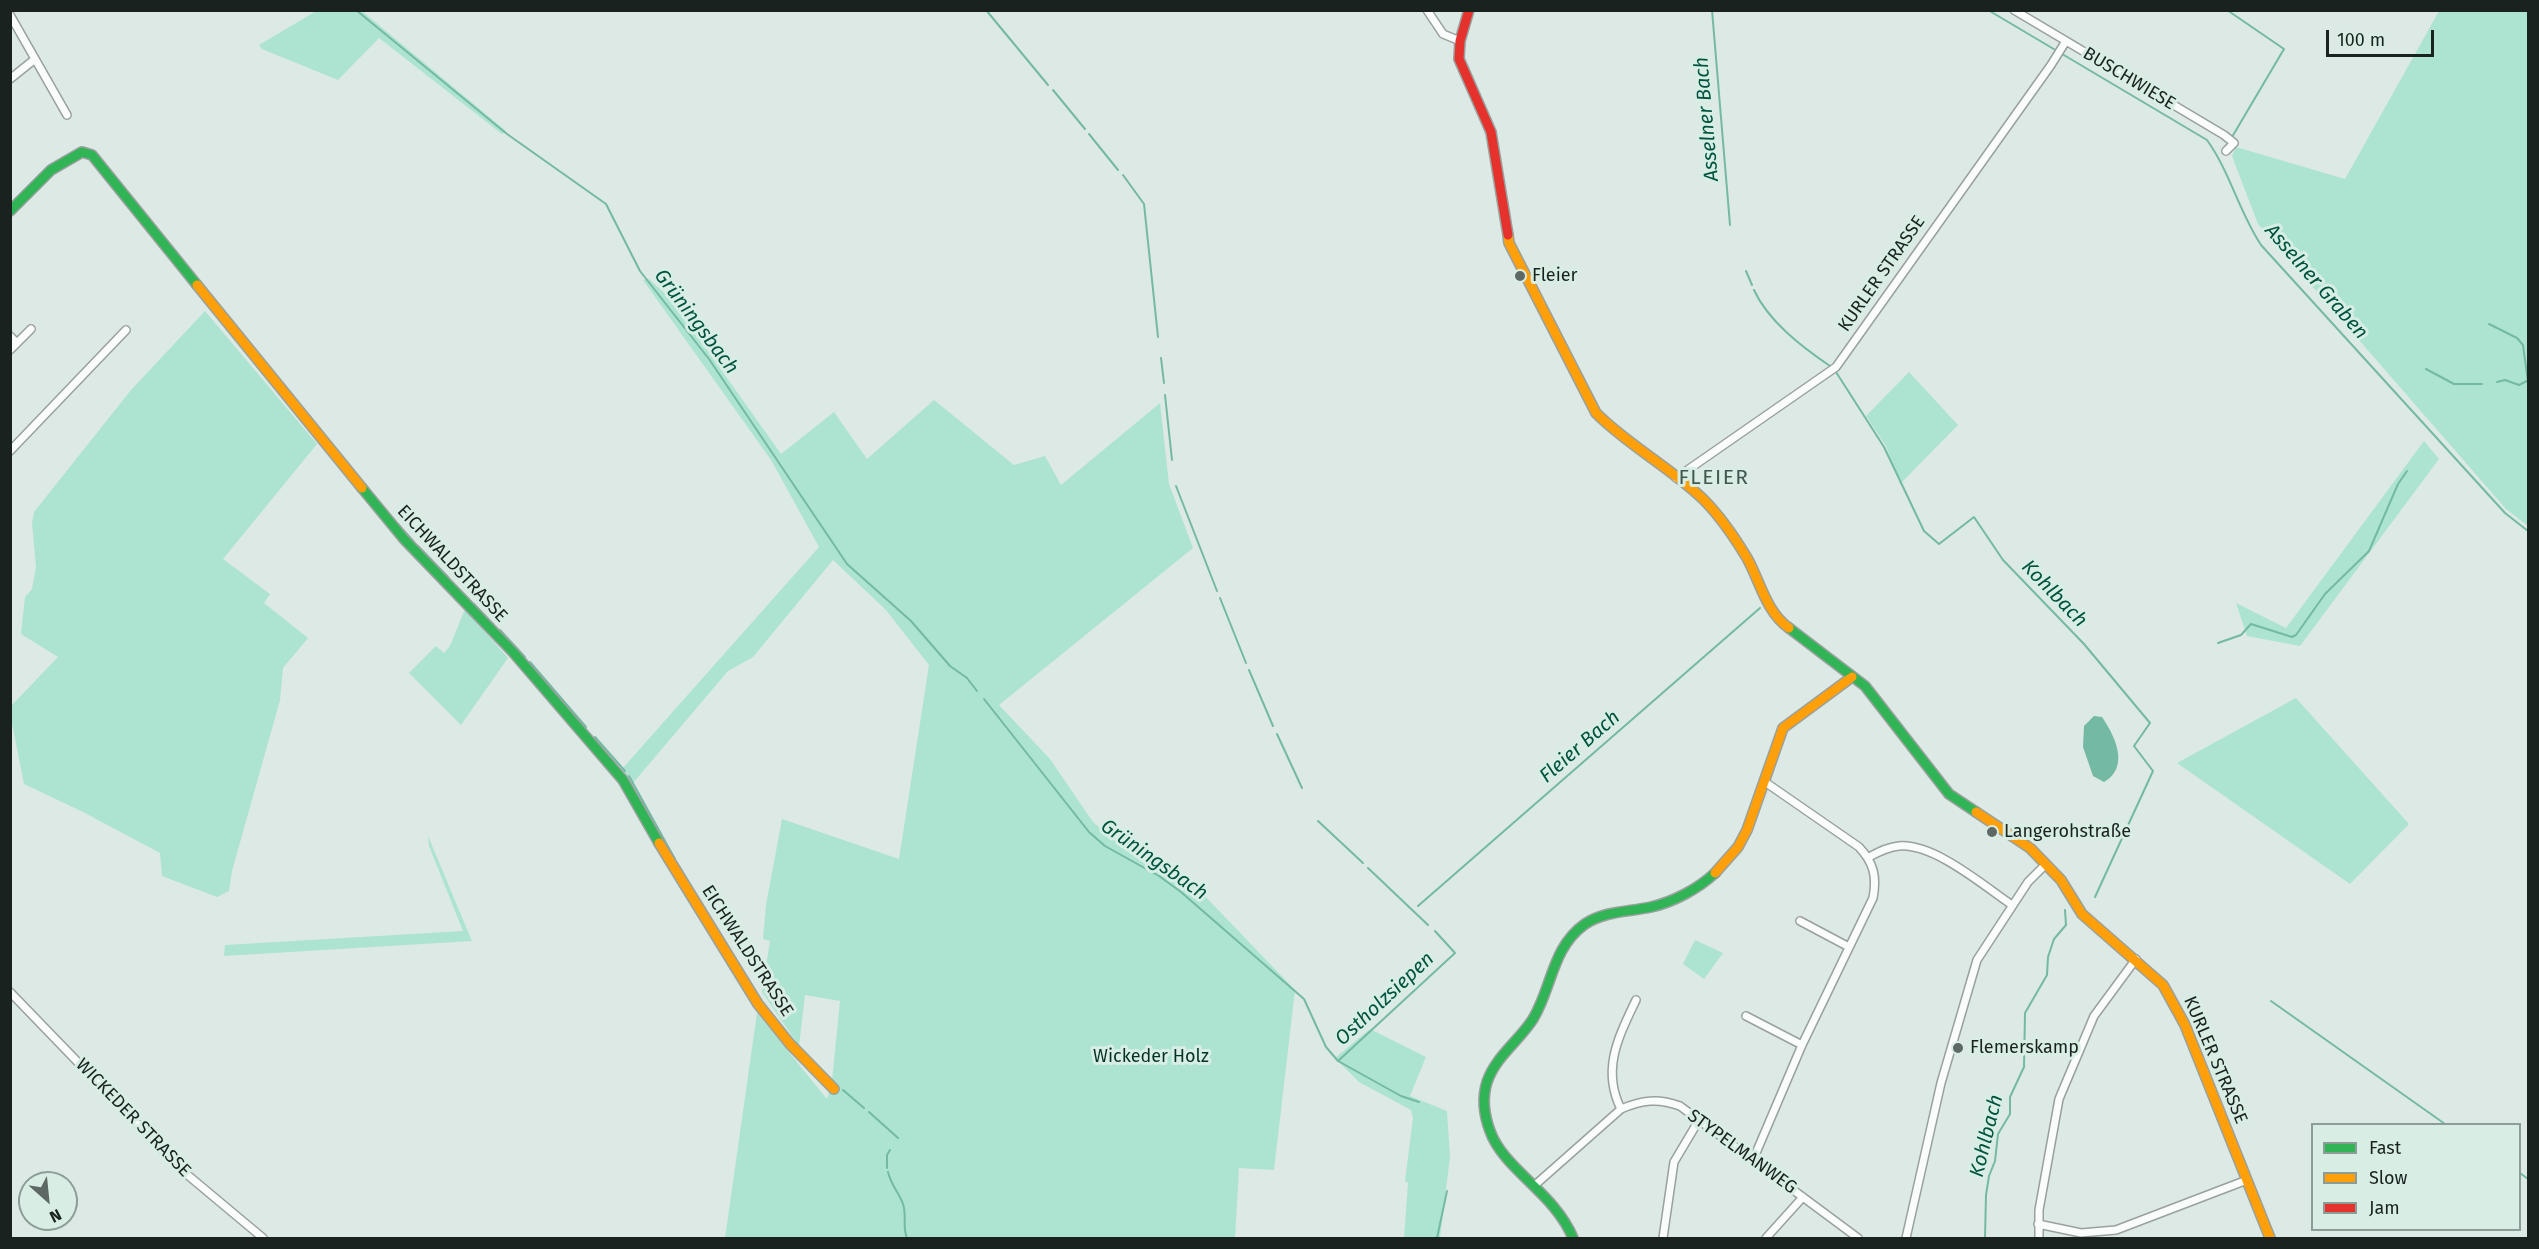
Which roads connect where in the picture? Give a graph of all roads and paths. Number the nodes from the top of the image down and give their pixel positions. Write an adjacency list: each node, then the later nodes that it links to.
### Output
1 (1427, 10): 5 (street)
2 (1468, 10): 5 (street, KURLER STRASSE)
3 (2014, 10): 6 (street, BUSCHWIESE)
4 (10, 15): 7 (street)
5 (1460, 42): 18 (street, KURLER STRASSE)
6 (2065, 42): 10 (street, BUSCHWIESE); 18 (street, KURLER STRASSE)
7 (35, 59): 8 (street); 9 (street)
8 (10, 79)
9 (67, 116)
10 (2226, 151)
11 (10, 211): 31 (street, EICHWALDSTRASSE)
12 (31, 329): 15 (street)
13 (126, 330): 17 (street)
14 (10, 336): 15 (street)
15 (17, 343): 16 (street)
16 (10, 350)
17 (10, 451)
18 (1676, 478): 19 (street, KURLER STRASSE)
19 (1854, 679): 20 (street); 22 (street, KURLER STRASSE)
20 (1765, 782): 21 (street); 36 (street)
21 (1869, 857): 23 (street); 25 (street)
22 (2045, 865): 23 (street); 26 (street, KURLER STRASSE)
23 (2012, 905): 44 (street)
24 (1800, 921): 25 (street)
25 (1850, 947): 30 (street)
26 (2136, 959): 35 (street, KURLER STRASSE); 38 (street)
27 (10, 992): 39 (street, WICKEDER STRASSE)
28 (1636, 1000): 32 (street)
29 (1746, 1016): 30 (street)
30 (1802, 1045): 34 (street)
31 (834, 1089)
32 (1621, 1109): 33 (street, STYPELMANWEG); 36 (street, STYPELMANWEG)
33 (1699, 1120): 34 (street, STYPELMANWEG); 41 (street)
34 (1753, 1160): 37 (street, STYPELMANWEG)
35 (2247, 1180): 38 (street); 46 (street, KURLER STRASSE)
36 (1534, 1185): 40 (street)
37 (1803, 1197): 42 (street); 43 (street, STYPELMANWEG)
38 (2038, 1224): 45 (street)
39 (263, 1239)
40 (1573, 1239)
41 (1663, 1239)
42 (1766, 1239)
43 (1858, 1239)
44 (1906, 1239)
45 (2039, 1239)
46 (2270, 1239)

